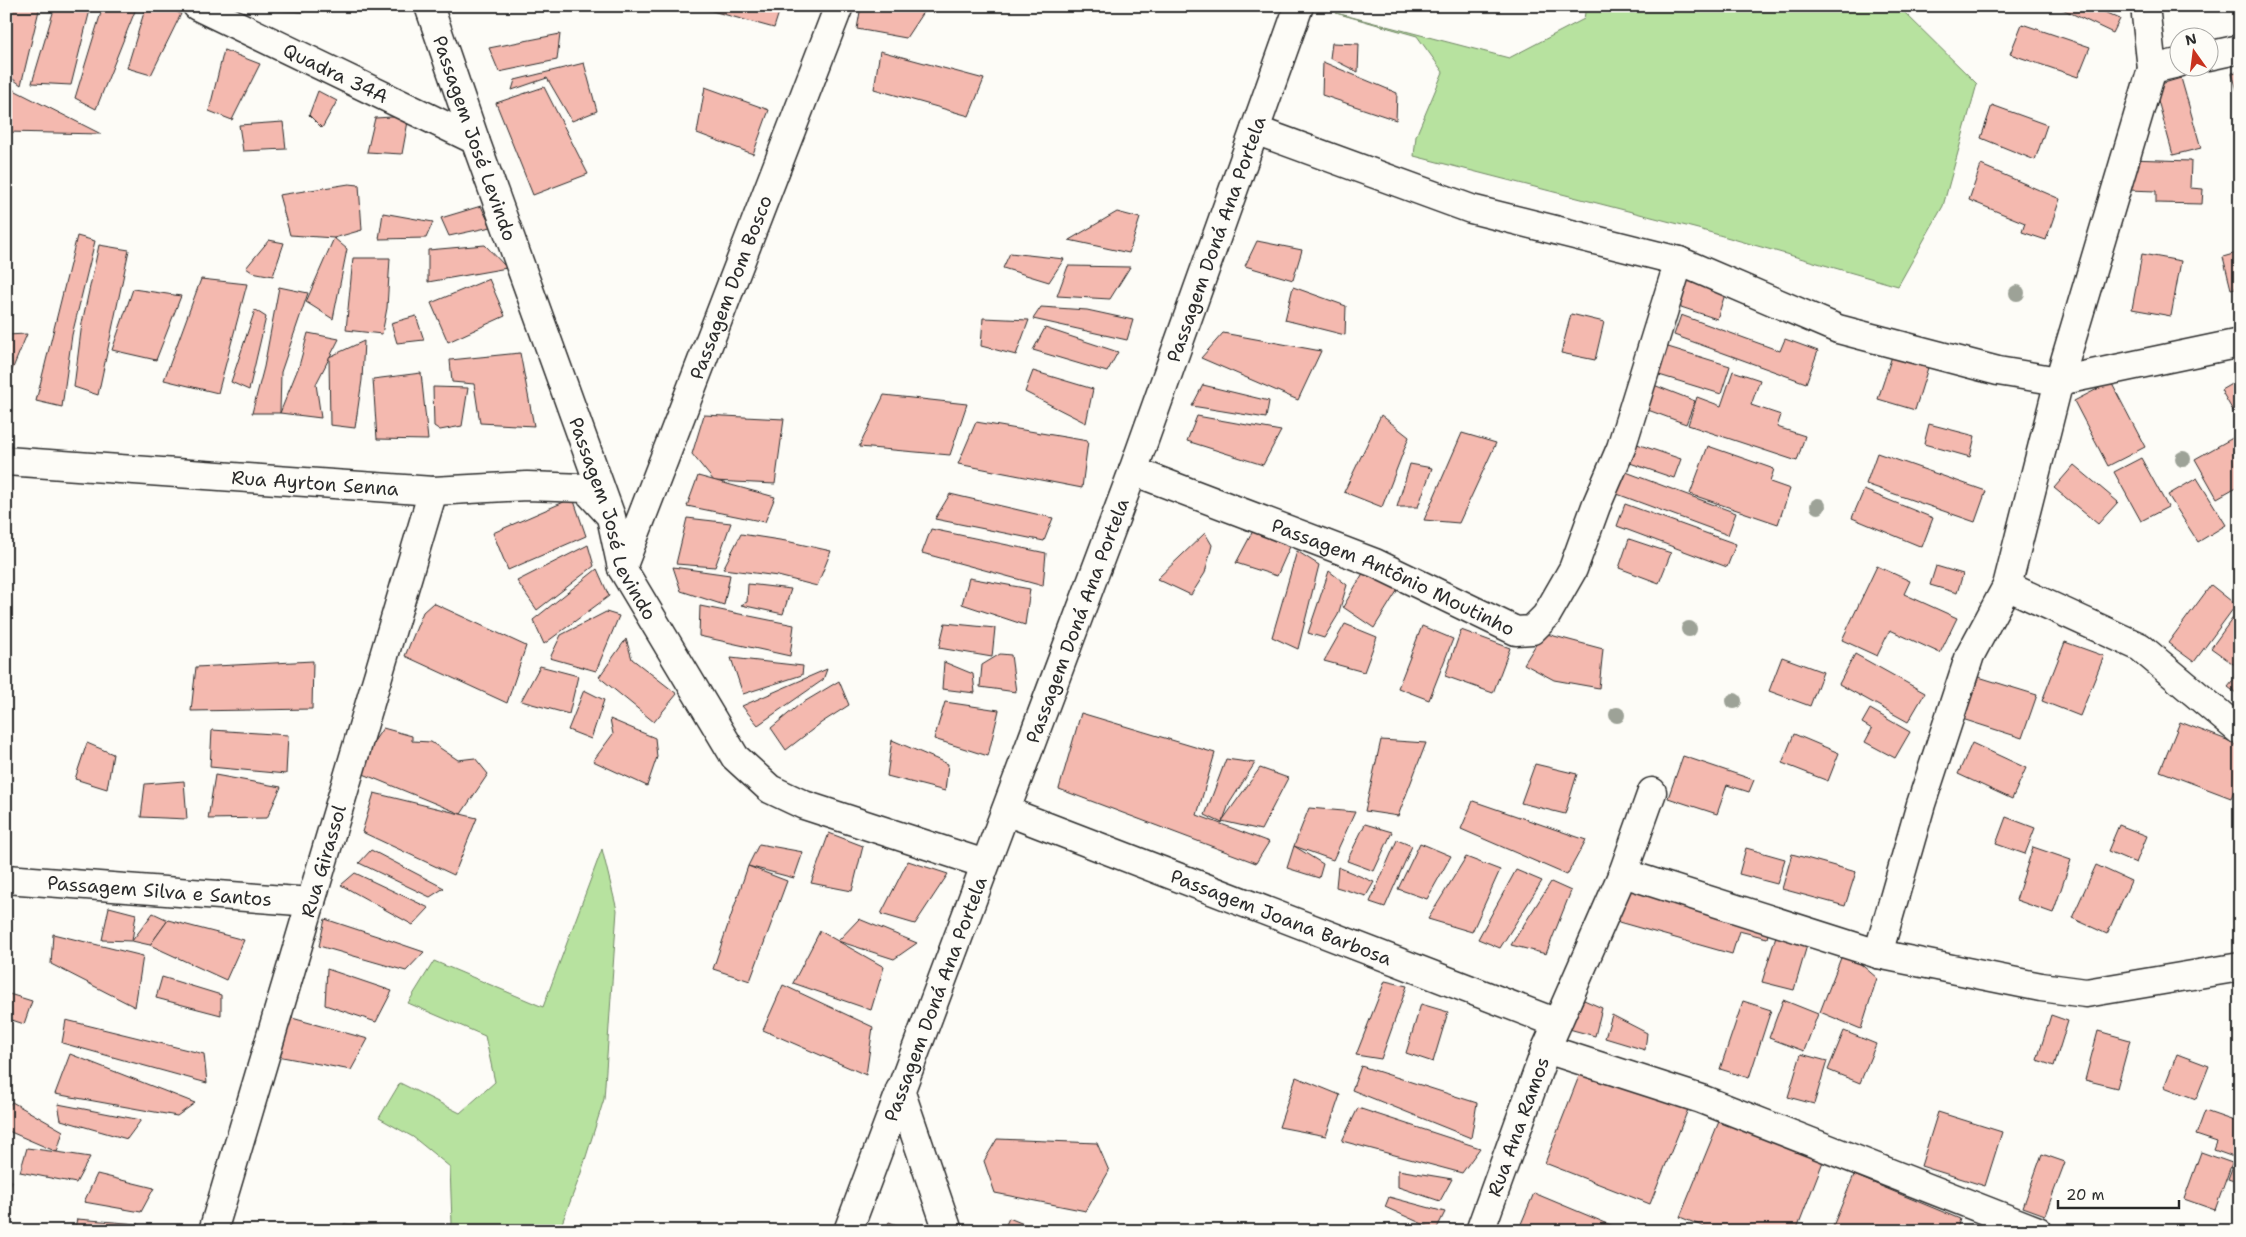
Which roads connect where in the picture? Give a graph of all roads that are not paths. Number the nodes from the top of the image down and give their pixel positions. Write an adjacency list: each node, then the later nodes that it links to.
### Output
1 (197, 6): 11 (street, Quadra 34A)
2 (430, 6): 11 (street, Passagem José Levindo)
3 (839, 6): 19 (street, Passagem Dom Bosco)
4 (1299, 6): 10 (street, Passagem Doná Ana Portela)
5 (2145, 6): 9 (street)
6 (2240, 50): 7 (street)
7 (2218, 54)
8 (2168, 65): 9 (street)
9 (2152, 69): 14 (street)
10 (1255, 130): 12 (street); 16 (street, Passagem Doná Ana Portela)
11 (475, 140): 18 (street, Passagem José Levindo)
12 (1679, 261): 14 (street); 16 (street, Passagem Antônio Moutinho)
13 (2240, 343): 14 (street)
14 (2059, 381): 20 (street)
15 (6, 461): 17 (street, Rua Ayrton Senna)
16 (1133, 471): 23 (street, Passagem Doná Ana Portela)
17 (433, 491): 18 (street, Rua Ayrton Senna); 27 (street, Rua Girassol)
18 (611, 517): 19 (street, Passagem José Levindo)
19 (622, 568): 24 (street, Passagem José Levindo)
20 (2007, 586): 21 (street); 28 (street)
21 (2240, 731)
22 (1652, 792): 25 (street, Rua Ana Ramos)
23 (1006, 811): 24 (street, Passagem Doná Ana Portela); 30 (street, Passagem Joana Barbosa)
24 (984, 864): 32 (street, Passagem Doná Ana Portela)
25 (1623, 873): 28 (street); 30 (street, Rua Ana Ramos)
26 (6, 879): 27 (street, Passagem Silva e Santos)
27 (311, 902): 34 (street, Rua Girassol)
28 (1878, 954): 29 (street)
29 (2240, 967)
30 (1557, 1023): 31 (street, Rua Ana Ramos)
31 (1546, 1049): 33 (street); 37 (street, Rua Ana Ramos)
32 (900, 1090): 35 (street, Passagem Doná Ana Portela); 36 (street)
33 (2004, 1225): 38 (street)
34 (213, 1231)
35 (848, 1231)
36 (948, 1231)
37 (1480, 1231)
38 (2038, 1231)

